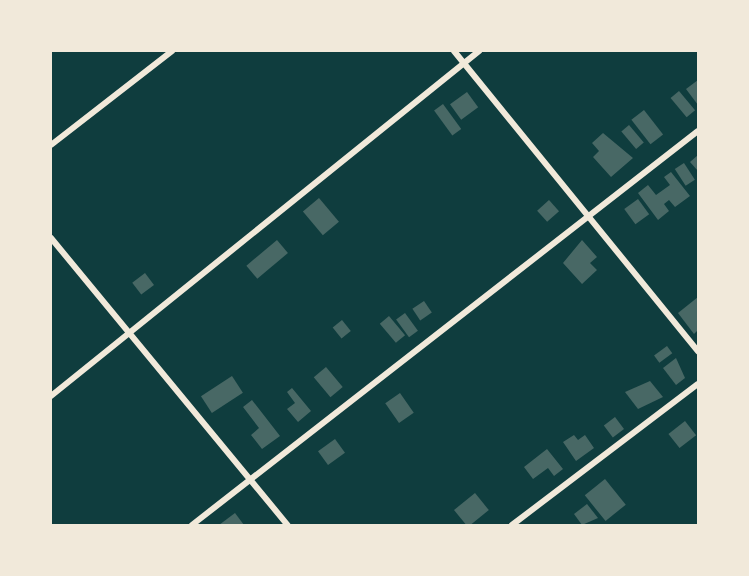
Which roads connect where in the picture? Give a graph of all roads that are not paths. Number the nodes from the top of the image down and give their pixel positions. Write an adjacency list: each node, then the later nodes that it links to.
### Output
1 (172, 51): 6 (street)
2 (454, 51): 4 (street)
3 (479, 51): 4 (street)
4 (463, 63): 7 (street); 9 (street)
5 (698, 131): 7 (street)
6 (51, 145)
7 (592, 214): 10 (street); 13 (street)
8 (51, 238): 9 (street)
9 (129, 336): 12 (street); 13 (street)
10 (698, 351)
11 (698, 384): 16 (street)
12 (51, 396)
13 (254, 479): 14 (street); 15 (street)
14 (192, 525)
15 (288, 525)
16 (512, 525)

